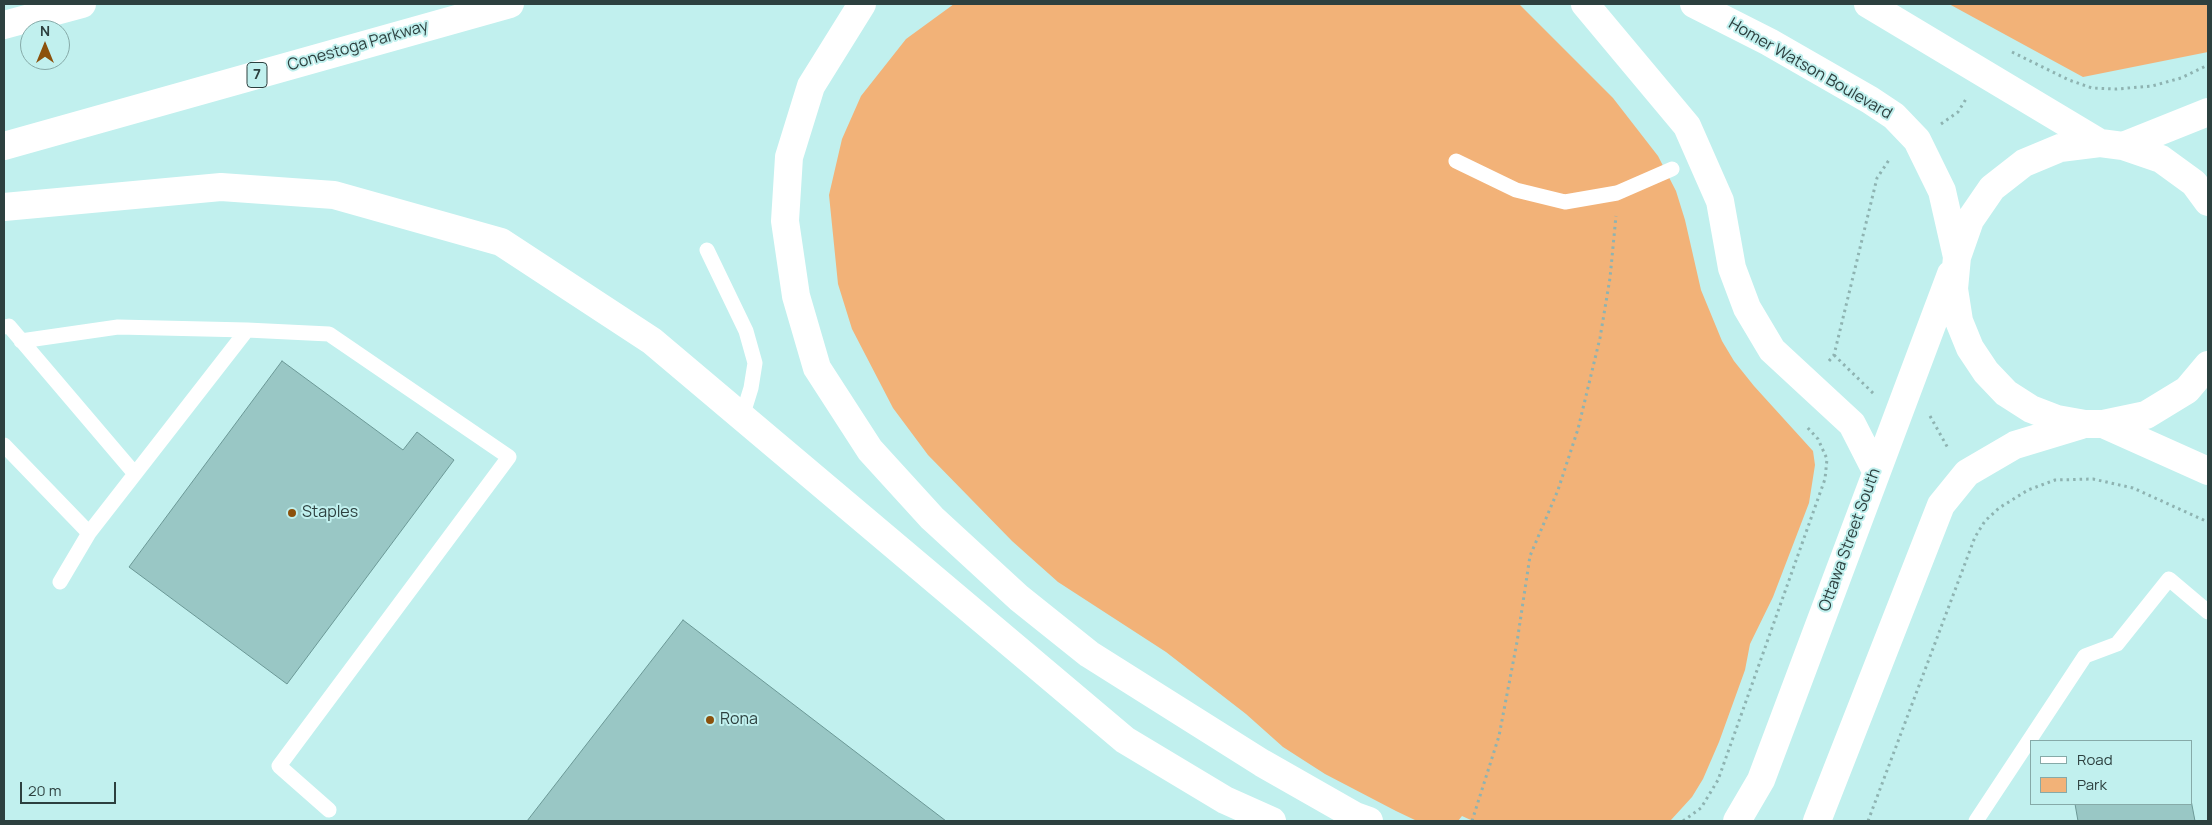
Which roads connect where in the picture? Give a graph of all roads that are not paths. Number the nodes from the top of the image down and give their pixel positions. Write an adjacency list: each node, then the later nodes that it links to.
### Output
1 (82, 4): 7 (main road)
2 (510, 4): 10 (main road, Conestoga Parkway / 7)
3 (862, 4): 32 (main road)
4 (1585, 4): 25 (main road)
5 (1694, 4): 16 (main road, Homer Watson Boulevard)
6 (1868, 4): 9 (main road)
7 (4, 25)
8 (2208, 112): 9 (main road)
9 (2112, 145): 13 (main road); 16 (main road)
10 (4, 146)
11 (1456, 161): 12 (lane)
12 (1672, 169)
13 (2208, 202)
14 (4, 207): 21 (main road)
15 (707, 250): 21 (lane)
16 (1957, 257): 22 (main road); 25 (main road, Ottawa Street South)
17 (4, 327): 19 (lane)
18 (247, 330): 19 (lane); 26 (lane); 30 (lane)
19 (21, 341): 26 (lane)
20 (2208, 365): 22 (main road)
21 (742, 417): 31 (main road)
22 (2094, 424): 24 (main road); 34 (main road)
23 (4, 446): 27 (lane)
24 (2208, 470)
25 (1876, 471): 33 (main road, Ottawa Street South)
26 (135, 474): 27 (lane)
27 (89, 533): 28 (lane)
28 (60, 582)
29 (2208, 612): 35 (lane)
30 (329, 810)
31 (1272, 821)
32 (1368, 821)
33 (1737, 821)
34 (1816, 821)
35 (1976, 821)

